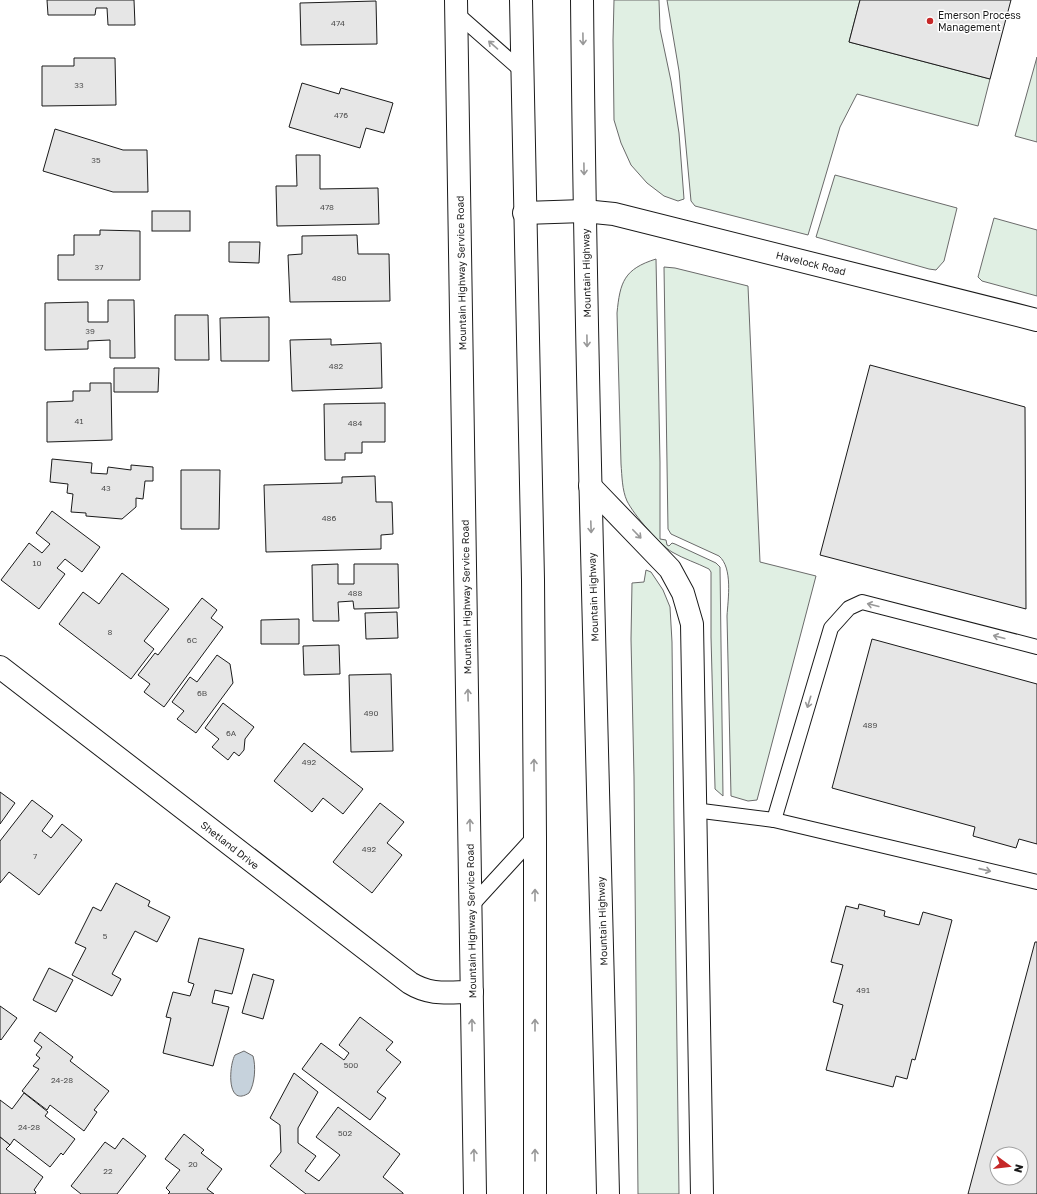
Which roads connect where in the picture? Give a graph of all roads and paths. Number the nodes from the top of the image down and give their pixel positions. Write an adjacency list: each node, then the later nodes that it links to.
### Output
1 (521, 0): 4 (street)
2 (582, 0): 5 (street, Mountain Highway, one-way to 5)
3 (456, 6): 4 (lane, one-way to 3); 15 (street, Mountain Highway Service Road, one-way to 3)
4 (522, 71): 6 (street)
5 (584, 210): 6 (street, Havelock Road); 7 (street, Havelock Road); 8 (street, Mountain Highway, one-way to 8)
6 (524, 212): 13 (street, one-way to 6)
7 (1037, 320)
8 (590, 486): 11 (street, one-way to 11); 19 (street, Mountain Highway, one-way to 19)
9 (1037, 647): 12 (lane, one-way to 12)
10 (0, 667): 16 (street, Shetland Drive)
11 (694, 810): 12 (lane); 20 (street)
12 (774, 820): 14 (lane, one-way to 14)
13 (535, 836): 15 (lane); 18 (street, one-way to 13)
14 (1037, 882)
15 (471, 906): 16 (street, Mountain Highway Service Road)
16 (472, 992): 17 (street, Mountain Highway Service Road, one-way to 16)
17 (475, 1194)
18 (535, 1194)
19 (608, 1194)
20 (702, 1194)

